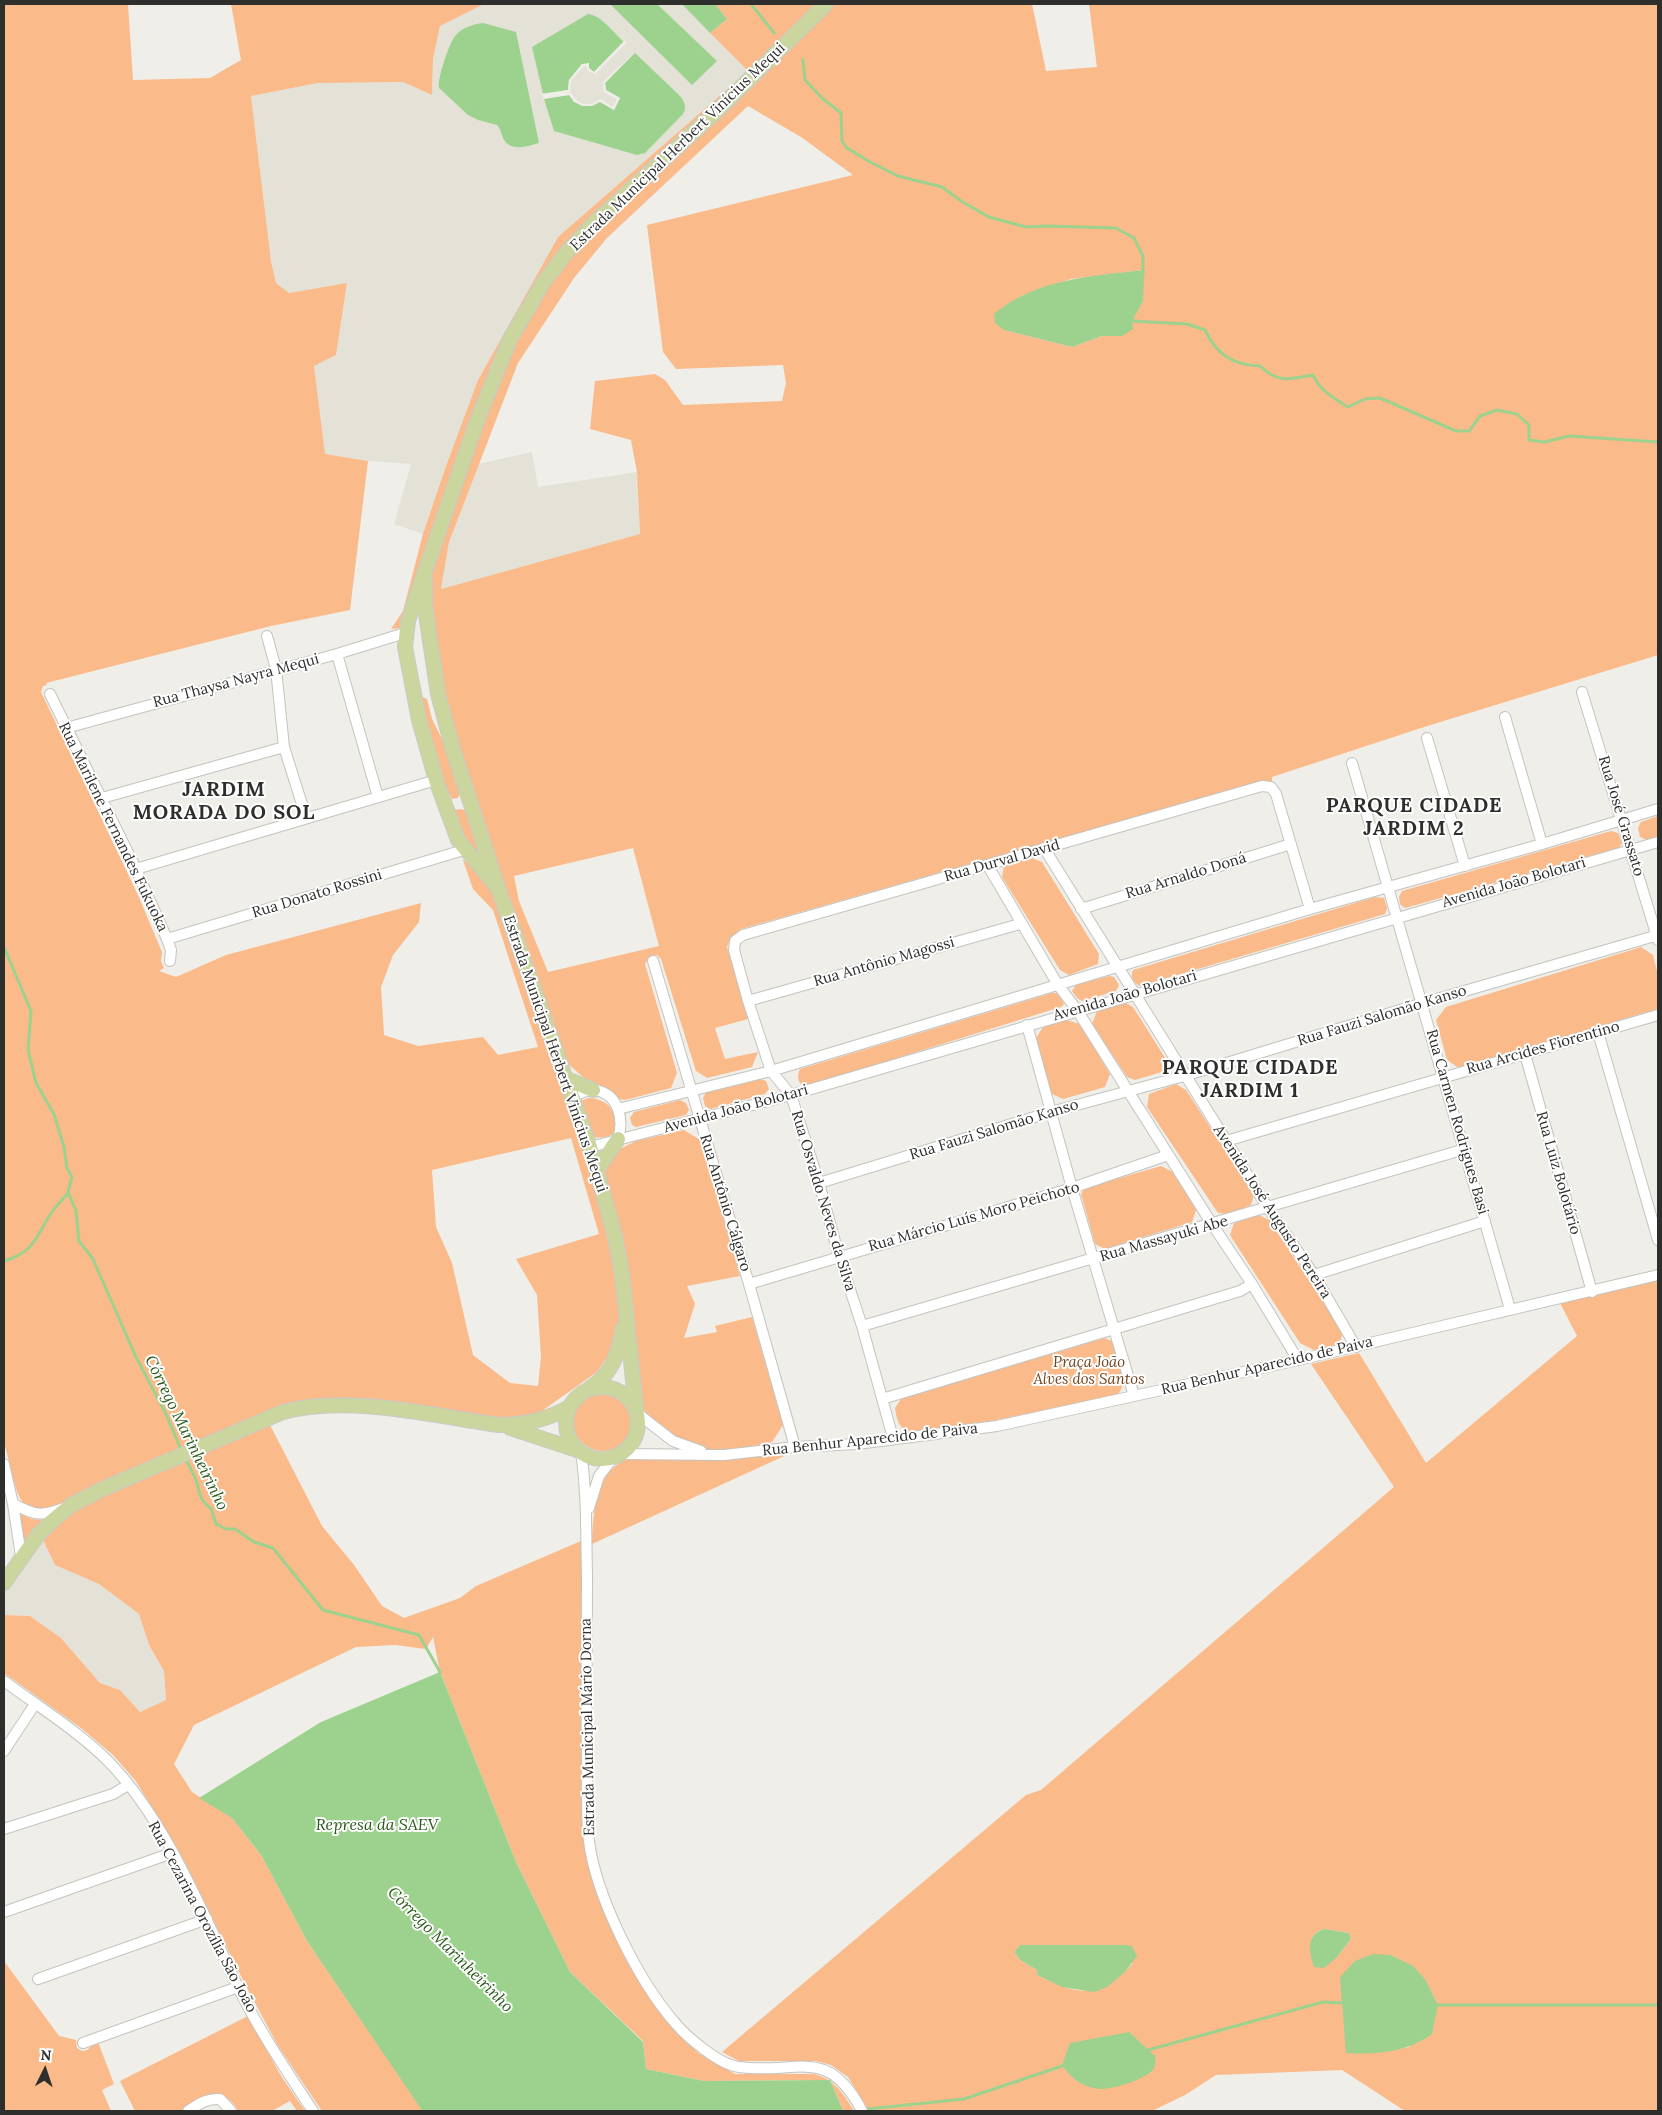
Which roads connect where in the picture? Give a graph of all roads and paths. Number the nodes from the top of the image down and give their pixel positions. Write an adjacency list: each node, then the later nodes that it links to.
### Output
1 (826, 4): 2 (main road, Estrada Municipal Herbert Vinícius Mequi)
2 (426, 574): 3 (main road, Estrada Municipal Herbert Vinícius Mequi); 13 (main road, Estrada Municipal Herbert Vinícius Mequi)
3 (405, 633): 5 (street, Rua Thaysa Nayra Mequi); 9 (main road, Estrada Municipal Herbert Vinícius Mequi)
4 (267, 636): 6 (street)
5 (337, 654): 6 (street, Rua Thaysa Nayra Mequi); 17 (street)
6 (276, 669): 11 (street, Rua Thaysa Nayra Mequi); 14 (street)
7 (1582, 692): 23 (street, Rua José Grassato)
8 (50, 694): 11 (street, Rua Marilene Fernandes Fukuoka)
9 (414, 694): 13 (main road); 16 (main road, Estrada Municipal Herbert Vinícius Mequi)
10 (1505, 717): 26 (street)
11 (66, 728): 18 (street, Rua Marilene Fernandes Fukuoka)
12 (1427, 738): 31 (street)
13 (452, 746): 19 (main road, Estrada Municipal Herbert Vinícius Mequi)
14 (284, 747): 18 (street); 22 (street)
15 (1352, 763): 34 (street, Rua Carmen Rodrigues Basi)
16 (436, 780): 17 (street); 20 (main road, Estrada Municipal Herbert Vinícius Mequi)
17 (378, 797): 22 (street)
18 (102, 798): 32 (street, Rua Marilene Fernandes Fukuoka)
19 (468, 798): 20 (main road); 33 (main road, Estrada Municipal Herbert Vinícius Mequi)
20 (445, 806): 28 (main road, Estrada Municipal Herbert Vinícius Mequi)
21 (1658, 808): 23 (street, Avenida João Bolotari)
22 (306, 817): 32 (street)
23 (1622, 820): 26 (street, Avenida João Bolotari); 29 (street, Rua José Grassato)
24 (1658, 842): 29 (street, Avenida João Bolotari)
25 (1291, 844): 27 (street, Rua Durval David); 35 (street, Rua Arnaldo Doná); 36 (street)
26 (1542, 844): 31 (street, Avenida João Bolotari)
27 (1044, 848): 30 (street, Rua Durval David); 35 (street, Avenida José Augusto Pereira)
28 (467, 849): 33 (main road, Estrada Municipal Herbert Vinícius Mequi); 40 (street, Rua Donato Rossini)
29 (1631, 850): 37 (street, Avenida João Bolotari); 39 (street, Rua José Grassato)
30 (988, 866): 38 (street); 41 (street, Rua Durval David)
31 (1465, 866): 34 (street, Avenida João Bolotari)
32 (136, 869): 40 (street, Rua Marilene Fernandes Fukuoka)
33 (498, 888): 57 (main road, Estrada Municipal Herbert Vinícius Mequi)
34 (1388, 888): 36 (street, Avenida João Bolotari); 37 (street, Rua Carmen Rodrigues Basi)
35 (1081, 909): 44 (street, Avenida José Augusto Pereira)
36 (1310, 910): 44 (street, Avenida João Bolotari)
37 (1396, 917): 46 (street, Avenida João Bolotari); 48 (street, Rua Carmen Rodrigues Basi)
38 (1020, 924): 45 (street); 47 (street, Rua Antônio Magossi)
39 (1658, 937): 48 (street, Rua Fauzi Salomão Kanso)
40 (167, 939): 42 (street, Rua Marilene Fernandes Fukuoka)
41 (735, 941): 47 (street, Rua Osvaldo Neves da Silva)
42 (170, 961)
43 (653, 961): 60 (street, Rua Antônio Cálgaro)
44 (1117, 967): 45 (street, Avenida João Bolotari); 46 (street, Avenida José Augusto Pereira)
45 (1058, 985): 49 (street); 54 (street, Avenida João Bolotari)
46 (1135, 993): 49 (street, Avenida João Bolotari); 55 (street, Avenida José Augusto Pereira)
47 (748, 1001): 54 (street, Rua Osvaldo Neves da Silva)
48 (1423, 1003): 55 (street, Rua Fauzi Salomão Kanso); 56 (street, Rua Carmen Rodrigues Basi)
49 (1078, 1010): 51 (street, Avenida João Bolotari); 59 (street)
50 (1658, 1015): 52 (street, Rua Arcides Fiorentino)
51 (1027, 1025): 61 (street, Avenida João Bolotari); 64 (street)
52 (1598, 1032): 53 (street, Rua Arcides Fiorentino); 77 (street)
53 (1524, 1054): 56 (street, Rua Arcides Fiorentino); 84 (street, Rua Luiz Bolotário)
54 (771, 1071): 60 (street, Avenida João Bolotari); 61 (street, Rua Osvaldo Neves da Silva)
55 (1184, 1076): 59 (street, Rua Fauzi Salomão Kanso); 67 (street, Avenida José Augusto Pereira)
56 (1444, 1077): 67 (street, Rua Arcides Fiorentino); 69 (street, Rua Carmen Rodrigues Basi)
57 (565, 1078): 58 (main road); 62 (main road, Estrada Municipal Herbert Vinícius Mequi)
58 (593, 1090): 62 (street); 63 (street)
59 (1128, 1091): 64 (street, Rua Fauzi Salomão Kanso); 70 (street)
60 (691, 1092): 63 (street, Avenida João Bolotari); 65 (street, Rua Antônio Cálgaro)
61 (791, 1095): 65 (street, Avenida João Bolotari); 72 (street, Rua Osvaldo Neves da Silva)
62 (572, 1097): 68 (main road, Estrada Municipal Herbert Vinícius Mequi)
63 (618, 1109): 66 (street)
64 (1051, 1112): 72 (street, Rua Fauzi Salomão Kanso); 73 (street)
65 (700, 1119): 66 (street, Avenida João Bolotari); 82 (street, Rua Antônio Cálgaro)
66 (618, 1140): 68 (street, Avenida João Bolotari); 71 (main road)
67 (1226, 1141): 74 (street, Avenida José Augusto Pereira)
68 (590, 1147): 71 (main road, Estrada Municipal Herbert Vinícius Mequi)
69 (1465, 1149): 74 (street, Rua Massayuki Abe); 75 (street, Rua Carmen Rodrigues Basi)
70 (1168, 1155): 73 (street, Rua Márcio Luís Moro Peichoto); 76 (street)
71 (597, 1170): 86 (main road, Estrada Municipal Herbert Vinícius Mequi)
72 (819, 1183): 78 (street, Rua Osvaldo Neves da Silva)
73 (1072, 1188): 78 (street, Rua Márcio Luís Moro Peichoto); 79 (street)
74 (1268, 1208): 76 (street, Rua Massayuki Abe); 81 (street, Avenida José Augusto Pereira)
75 (1485, 1221): 81 (street); 85 (street, Rua Carmen Rodrigues Basi)
76 (1212, 1224): 79 (street, Rua Massayuki Abe); 83 (street)
77 (1658, 1240)
78 (839, 1256): 82 (street, Rua Márcio Luís Moro Peichoto); 87 (street, Rua Osvaldo Neves da Silva)
79 (1094, 1259): 87 (street, Rua Massayuki Abe); 88 (street)
80 (1658, 1274): 84 (street, Rua Benhur Aparecido de Paiva)
81 (1314, 1275): 89 (street, Avenida José Augusto Pereira)
82 (749, 1284): 98 (street, Rua Antônio Cálgaro)
83 (1252, 1284): 88 (street); 90 (street)
84 (1592, 1292): 85 (street, Rua Benhur Aparecido de Paiva)
85 (1510, 1309): 89 (street, Rua Benhur Aparecido de Paiva)
86 (625, 1310): 91 (main road, Estrada Municipal Herbert Vinícius Mequi); 95 (main road, Estrada Municipal Herbert Vinícius Mequi)
87 (862, 1326): 93 (street, Rua Osvaldo Neves da Silva)
88 (1114, 1329): 92 (street); 93 (street)
89 (1356, 1347): 90 (street, Rua Benhur Aparecido de Paiva)
90 (1298, 1360): 92 (street, Rua Benhur Aparecido de Paiva)
91 (590, 1388): 94 (main road); 95 (main road)
92 (1134, 1396): 97 (street, Rua Benhur Aparecido de Paiva)
93 (882, 1399): 97 (street, Rua Osvaldo Neves da Silva)
94 (568, 1408): 96 (main road); 99 (main road)
95 (637, 1411): 100 (street, Rua Benhur Aparecido de Paiva); 101 (main road)
96 (499, 1425): 99 (main road); 104 (main road)
97 (893, 1438): 98 (street, Rua Benhur Aparecido de Paiva)
98 (795, 1447): 100 (street, Rua Benhur Aparecido de Paiva)
99 (579, 1451): 101 (main road); 105 (street)
100 (724, 1455): 101 (street, Rua Benhur Aparecido de Paiva)
101 (616, 1456): 105 (street)
102 (4, 1464): 103 (street)
103 (13, 1504): 104 (street); 106 (street)
104 (71, 1505): 106 (main road)
105 (586, 1518): 122 (street, Estrada Municipal Mário Dorna)
106 (22, 1556): 107 (main road)
107 (4, 1583)
108 (4, 1681): 109 (street, Rua Cezarina Orozília São João)
109 (35, 1704): 110 (street); 111 (street, Rua Cezarina Orozília São João)
110 (4, 1751)
111 (128, 1785): 112 (street); 113 (street, Rua Cezarina Orozília São João)
112 (4, 1829)
113 (172, 1853): 114 (street); 115 (street, Rua Cezarina Orozília São João)
114 (4, 1912)
115 (206, 1919): 116 (street); 117 (street, Rua Cezarina Orozília São João)
116 (38, 1979)
117 (238, 1987): 118 (street); 121 (street, Rua Cezarina Orozília São João)
118 (83, 2043)
119 (188, 2111): 120 (street)
120 (231, 2111)
121 (313, 2111)
122 (862, 2111)

